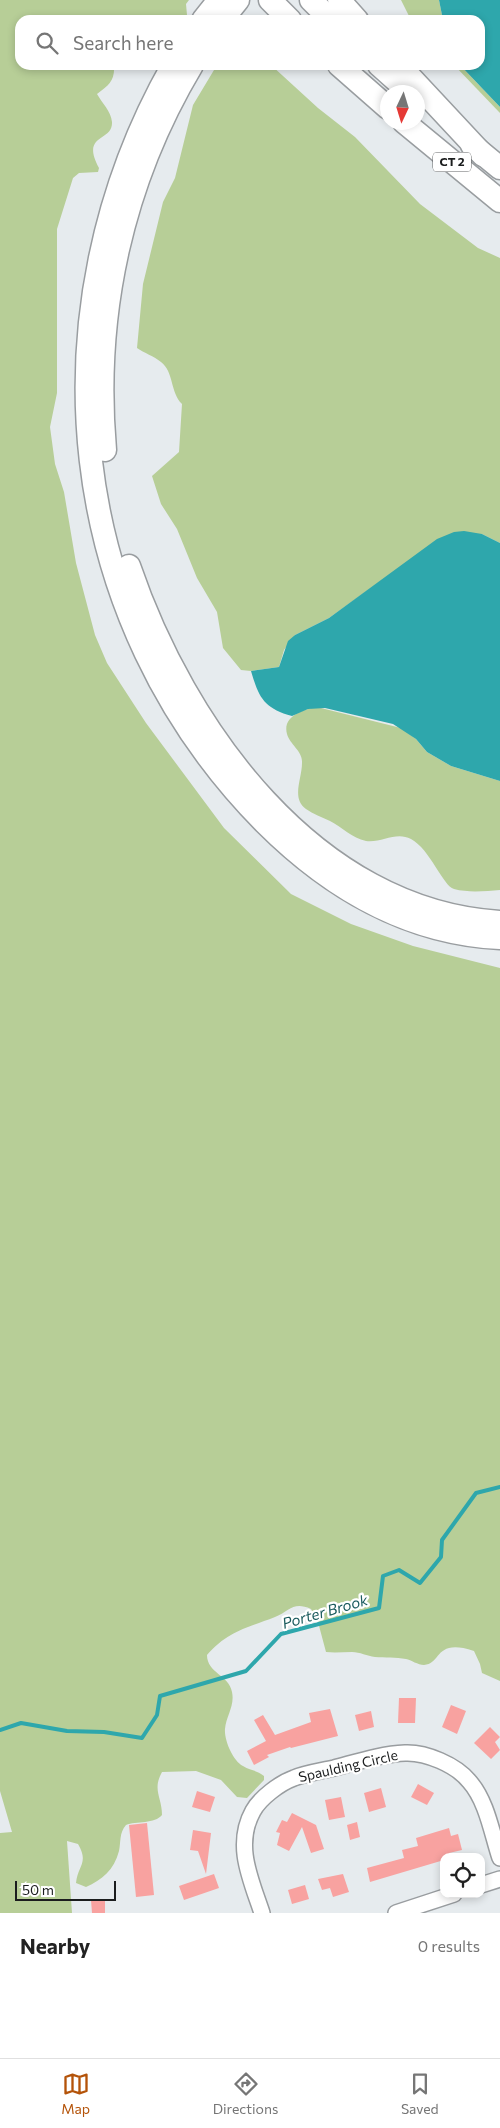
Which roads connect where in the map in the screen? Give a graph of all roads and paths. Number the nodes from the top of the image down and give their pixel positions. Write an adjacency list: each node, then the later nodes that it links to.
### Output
1 (218, 0): 6 (highway)
2 (238, 0): 7 (highway)
3 (270, 0): 8 (highway)
4 (311, 0): 9 (highway)
5 (339, 0): 10 (highway)
6 (207, 15)
7 (226, 15)
8 (285, 15)
9 (326, 15)
10 (352, 15)
11 (170, 70): 23 (highway)
12 (189, 70): 22 (highway)
13 (344, 70): 17 (highway)
14 (385, 70): 16 (highway)
15 (404, 70): 20 (highway)
16 (402, 85)
17 (380, 101)
18 (425, 106): 20 (highway, CT 2)
19 (414, 130): 21 (highway, CT 2)
20 (492, 161)
21 (500, 201)
22 (500, 922)
23 (500, 938)
24 (500, 1858): 28 (street, Spaulding Circle)
25 (500, 1879): 26 (street)
26 (485, 1884)
27 (442, 1898): 29 (street)
28 (262, 1913)
29 (396, 1913)

